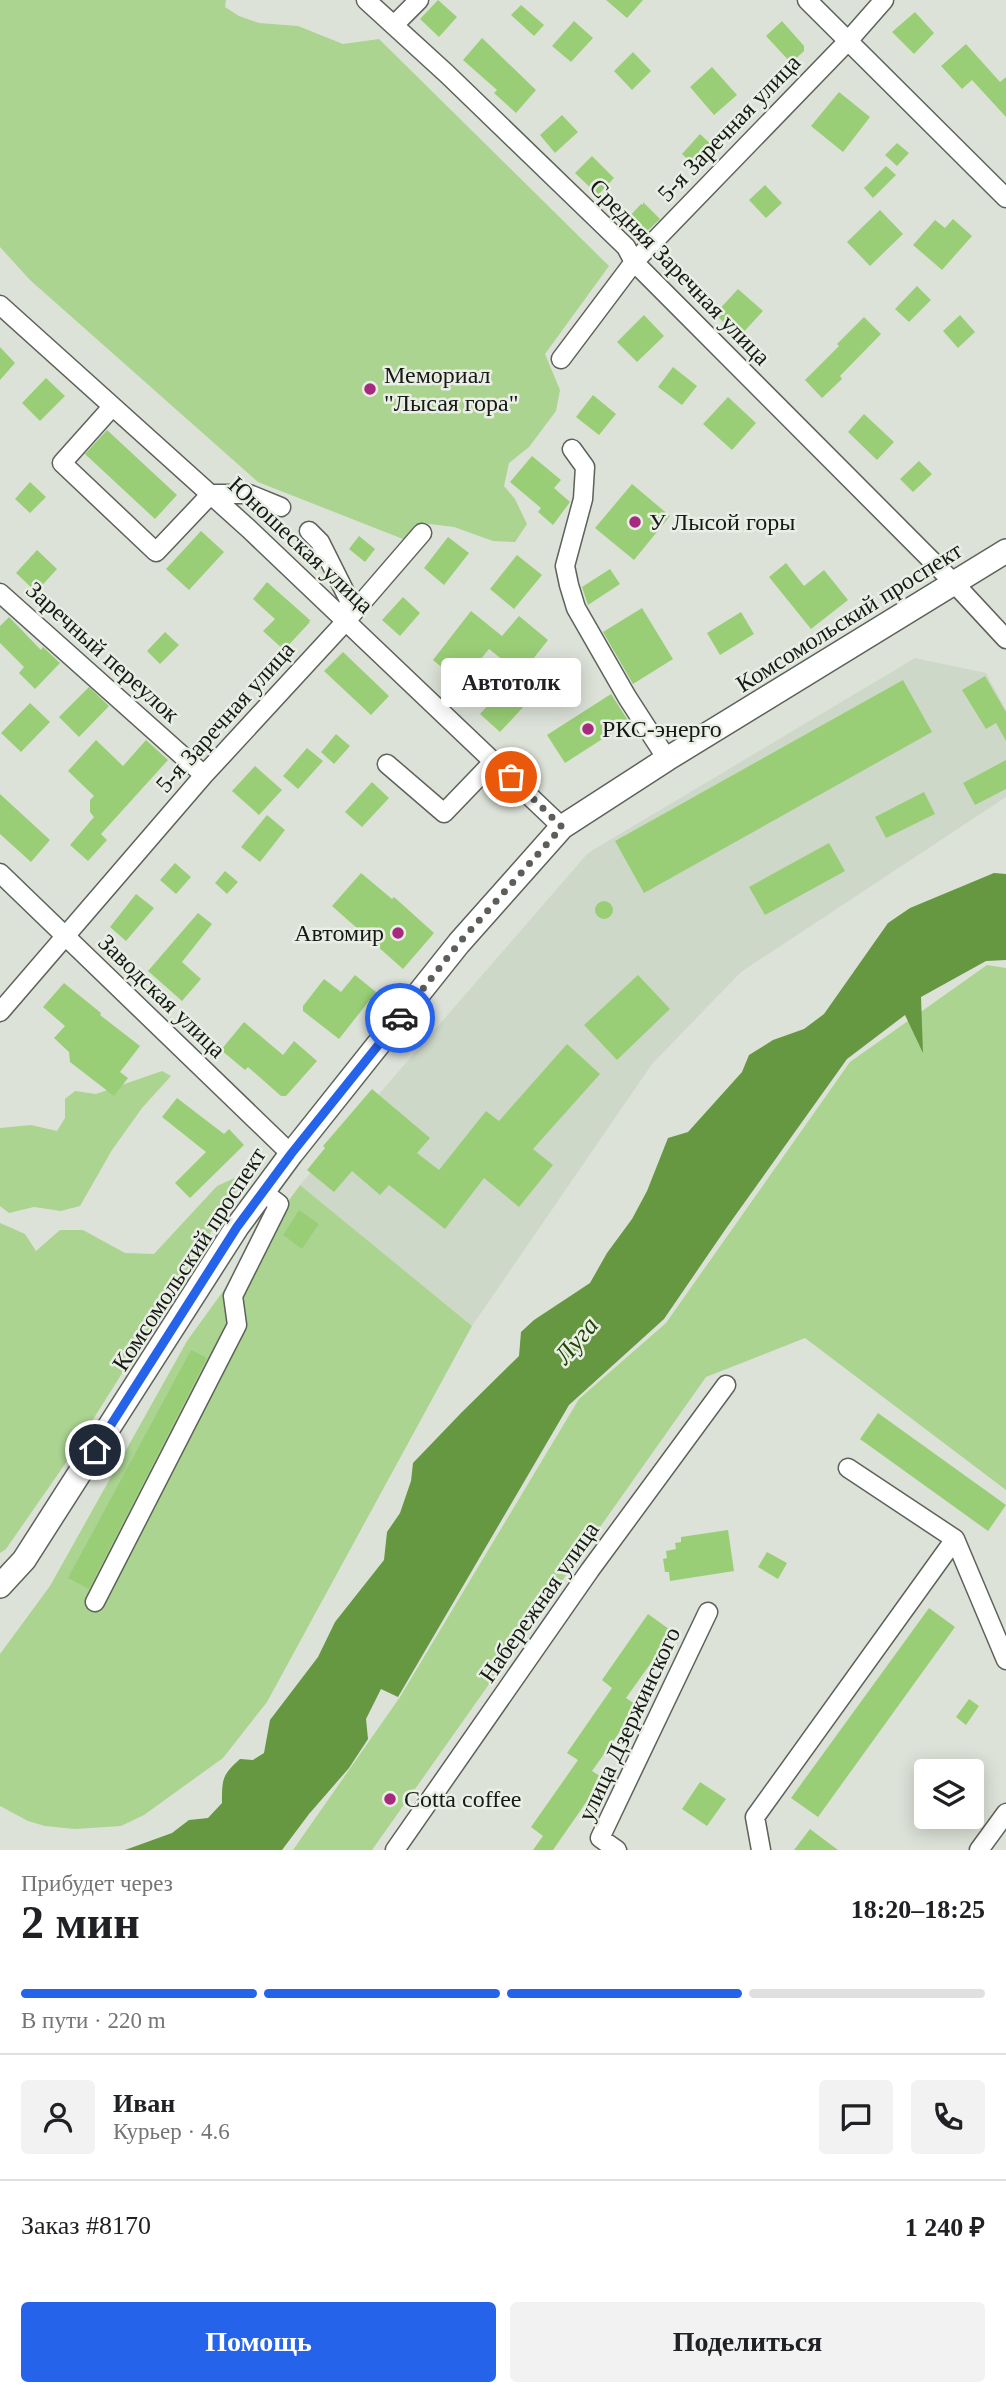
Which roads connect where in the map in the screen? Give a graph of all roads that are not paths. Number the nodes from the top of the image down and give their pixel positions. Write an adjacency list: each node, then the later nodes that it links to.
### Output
1 (366, 0): 5 (street, Средняя Заречная улица)
2 (419, 0): 5 (street)
3 (807, 0): 6 (street)
4 (884, 0): 6 (street, 5-я Заречная улица)
5 (394, 25): 8 (street, Средняя Заречная улица)
6 (848, 41): 7 (street); 8 (street, 5-я Заречная улица)
7 (1006, 198)
8 (634, 262): 10 (street, 5-я Заречная улица); 18 (street, Средняя Заречная улица)
9 (0, 305): 11 (street, Юношеская улица)
10 (561, 359)
11 (112, 407): 13 (street, Юношеская улица); 13 (street)
12 (572, 449): 22 (street)
13 (211, 494): 14 (street); 20 (street, Юношеская улица)
14 (281, 507)
15 (309, 531): 20 (street)
16 (422, 533): 20 (street, 5-я Заречная улица)
17 (1006, 551): 18 (main road, Комсомольский проспект)
18 (954, 583): 21 (street, Средняя Заречная улица); 22 (main road, Комсомольский проспект)
19 (0, 593): 25 (street, Заречный переулок)
20 (346, 621): 23 (street, Юношеская улица); 25 (street, 5-я Заречная улица)
21 (1006, 639)
22 (667, 760): 26 (main road, Комсомольский проспект)
23 (494, 761): 24 (street); 26 (street, Юношеская улица)
24 (387, 764)
25 (204, 775): 28 (street, 5-я Заречная улица)
26 (562, 827): 30 (main road, Комсомольский проспект)
27 (0, 873): 28 (street, Заводская улица)
28 (64, 935): 29 (street, 5-я Заречная улица); 30 (street, Заводская улица)
29 (0, 1012)
30 (291, 1154): 31 (main road, Комсомольский проспект)
31 (263, 1192): 35 (main road, Комсомольский проспект); 36 (street)
32 (726, 1385): 41 (street, Набережная улица)
33 (848, 1468): 34 (street)
34 (955, 1539): 38 (street); 43 (street)
35 (0, 1586)
36 (95, 1602)
37 (708, 1612): 40 (street, улица Дзержинского)
38 (1006, 1660)
39 (1006, 1813): 44 (street)
40 (597, 1844): 42 (street, улица Дзержинского)
41 (395, 1850)
42 (617, 1850)
43 (761, 1850)
44 (979, 1850)

